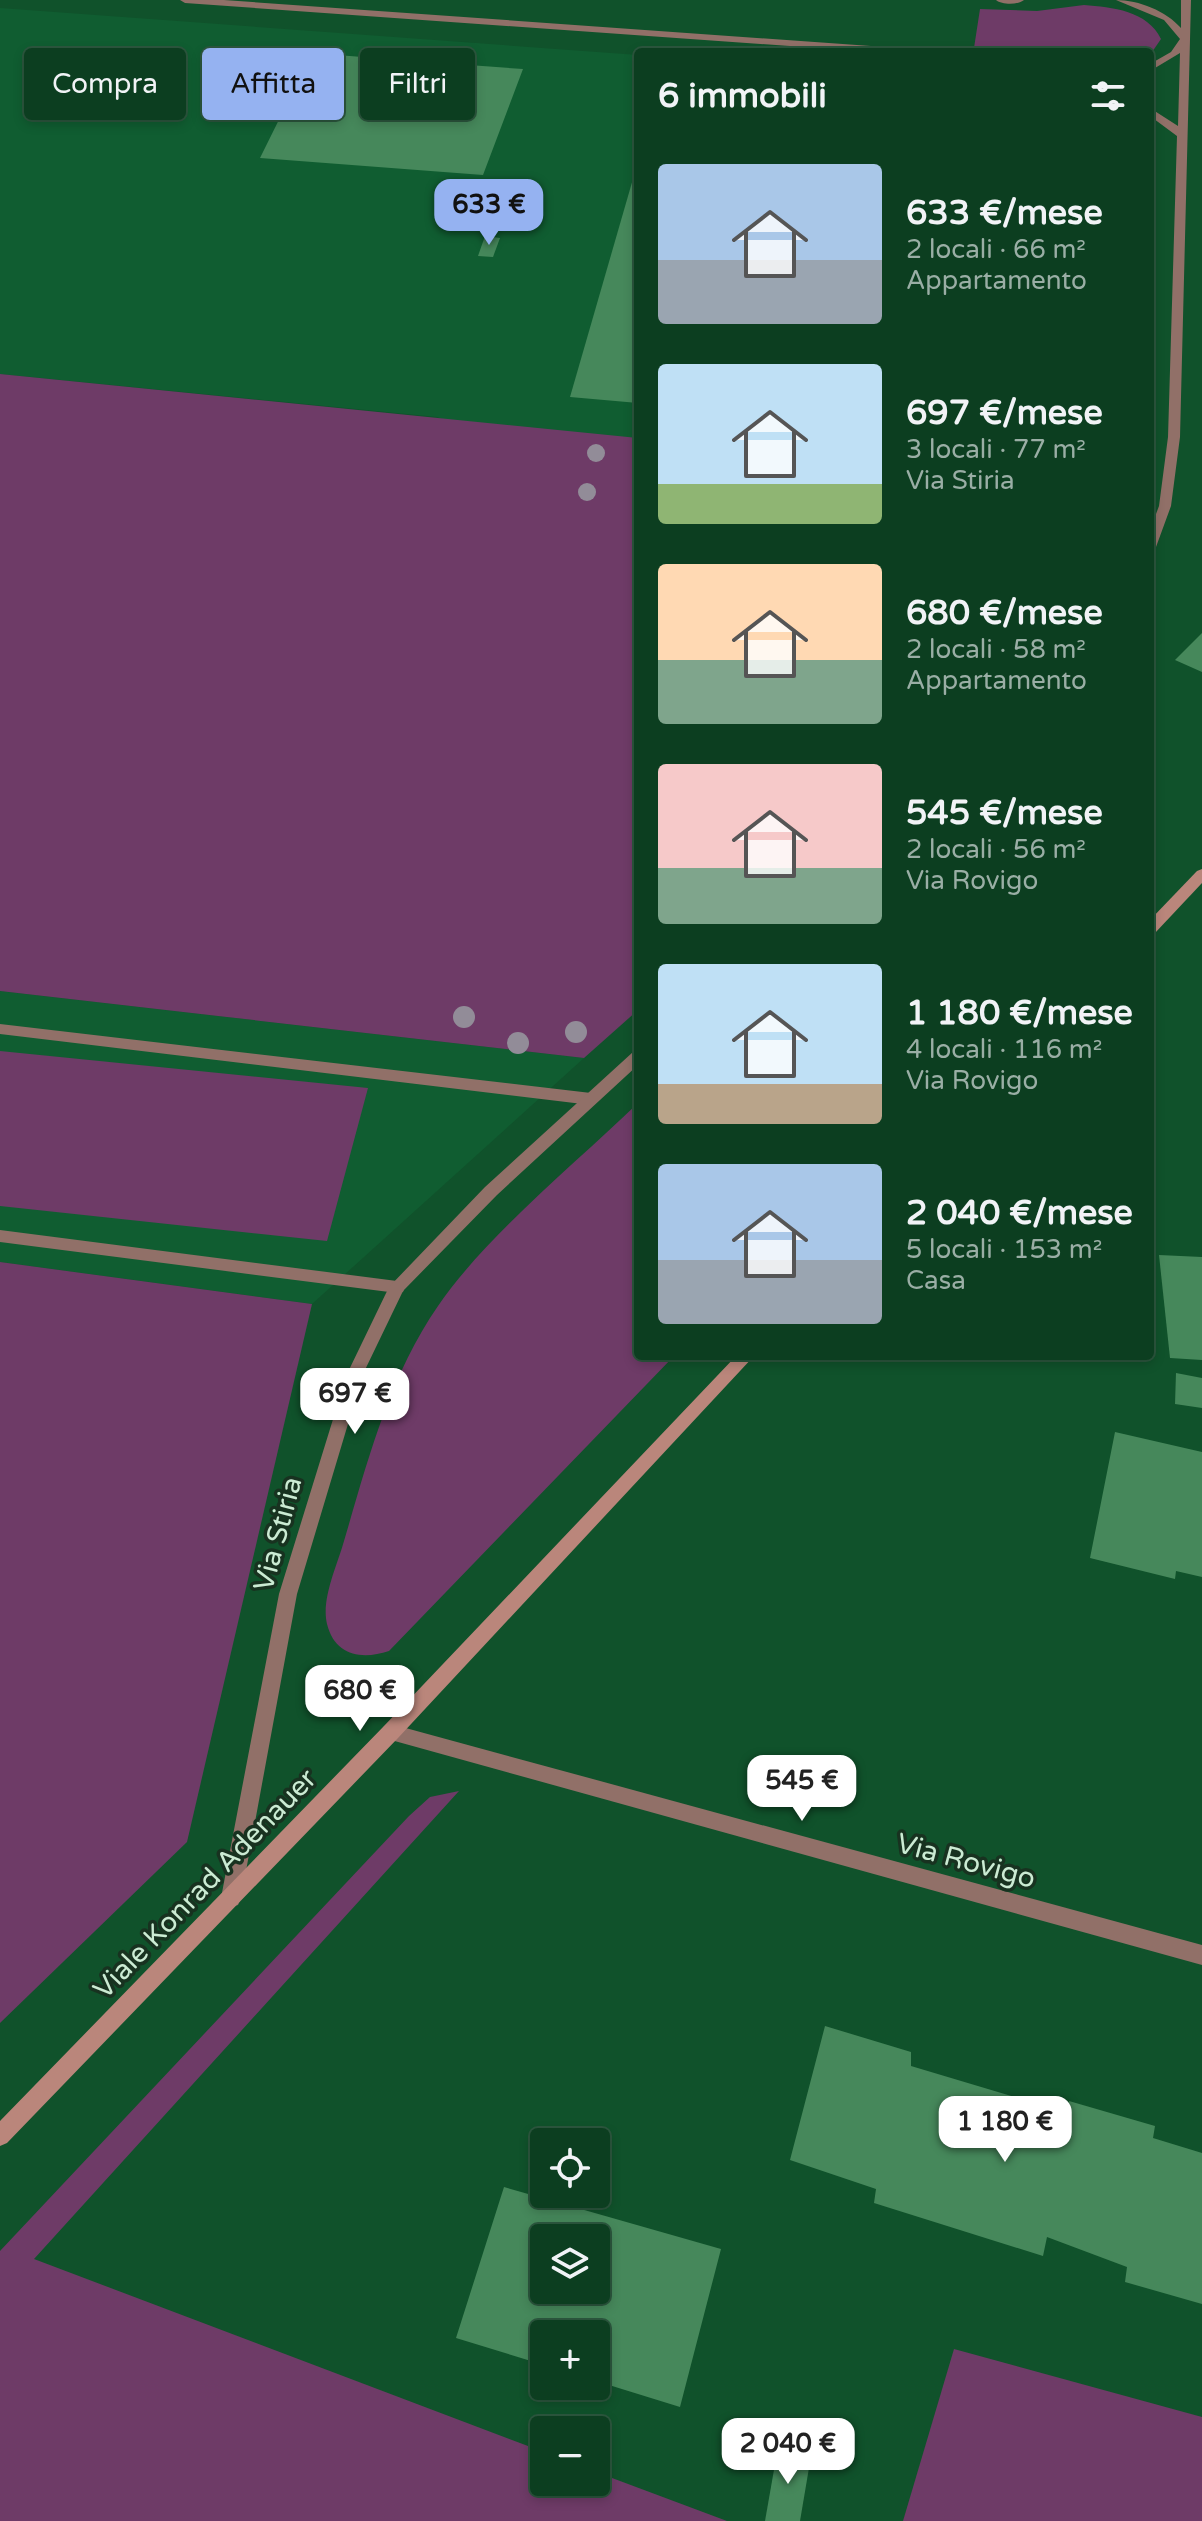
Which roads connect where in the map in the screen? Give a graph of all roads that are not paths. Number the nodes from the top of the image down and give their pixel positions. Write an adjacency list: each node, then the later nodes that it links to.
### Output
1 (185, 0): 7 (street)
2 (1001, 0): 3 (street)
3 (1019, 0)
4 (1121, 0): 6 (street)
5 (1186, 0): 6 (street)
6 (1185, 39): 8 (street); 10 (street)
7 (857, 48)
8 (1154, 66)
9 (1154, 114): 10 (street)
10 (1183, 135): 11 (street)
11 (1154, 536)
12 (1202, 874): 13 (main road)
13 (1154, 925)
14 (0, 1029): 16 (street)
15 (634, 1060): 16 (street, Via Stiria)
16 (591, 1099): 18 (street, Via Stiria)
17 (0, 1236): 18 (street)
18 (397, 1287): 21 (street, Via Stiria)
19 (742, 1360): 20 (main road, Viale Konrad Adenauer)
20 (391, 1732): 21 (main road, Viale Konrad Adenauer); 22 (street, Via Rovigo)
21 (231, 1898): 23 (main road, Viale Konrad Adenauer)
22 (1202, 1955)
23 (0, 2136)

